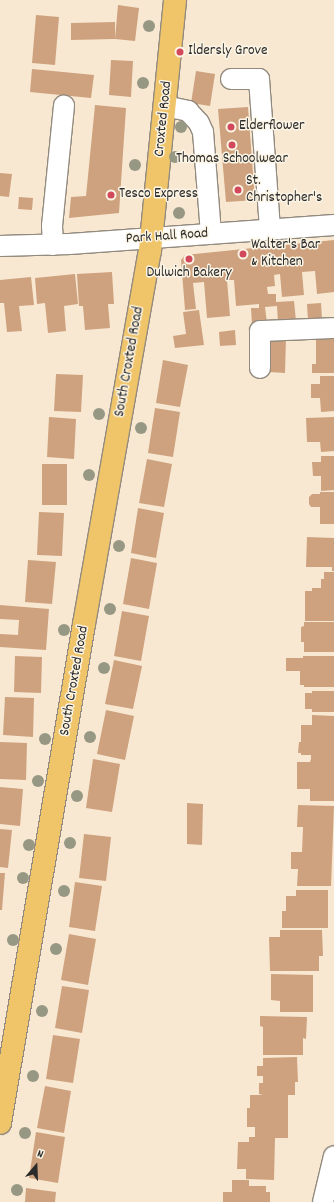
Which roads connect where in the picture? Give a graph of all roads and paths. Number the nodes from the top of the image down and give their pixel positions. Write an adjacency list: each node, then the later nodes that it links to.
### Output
1 (175, 0): 4 (main road, Croxted Road)
2 (231, 79): 6 (street)
3 (64, 106): 9 (street)
4 (165, 106): 7 (street); 8 (main road, Croxted Road)
5 (334, 225): 6 (street, Park Hall Road)
6 (270, 230): 7 (street, Park Hall Road)
7 (211, 234): 8 (street, Park Hall Road)
8 (152, 238): 9 (street, Park Hall Road); 13 (main road, South Croxted Road)
9 (53, 245): 10 (street, Park Hall Road)
10 (0, 246)
11 (334, 328): 12 (street)
12 (260, 368)
13 (0, 1123)
14 (334, 1156): 15 (street)
15 (323, 1202)

